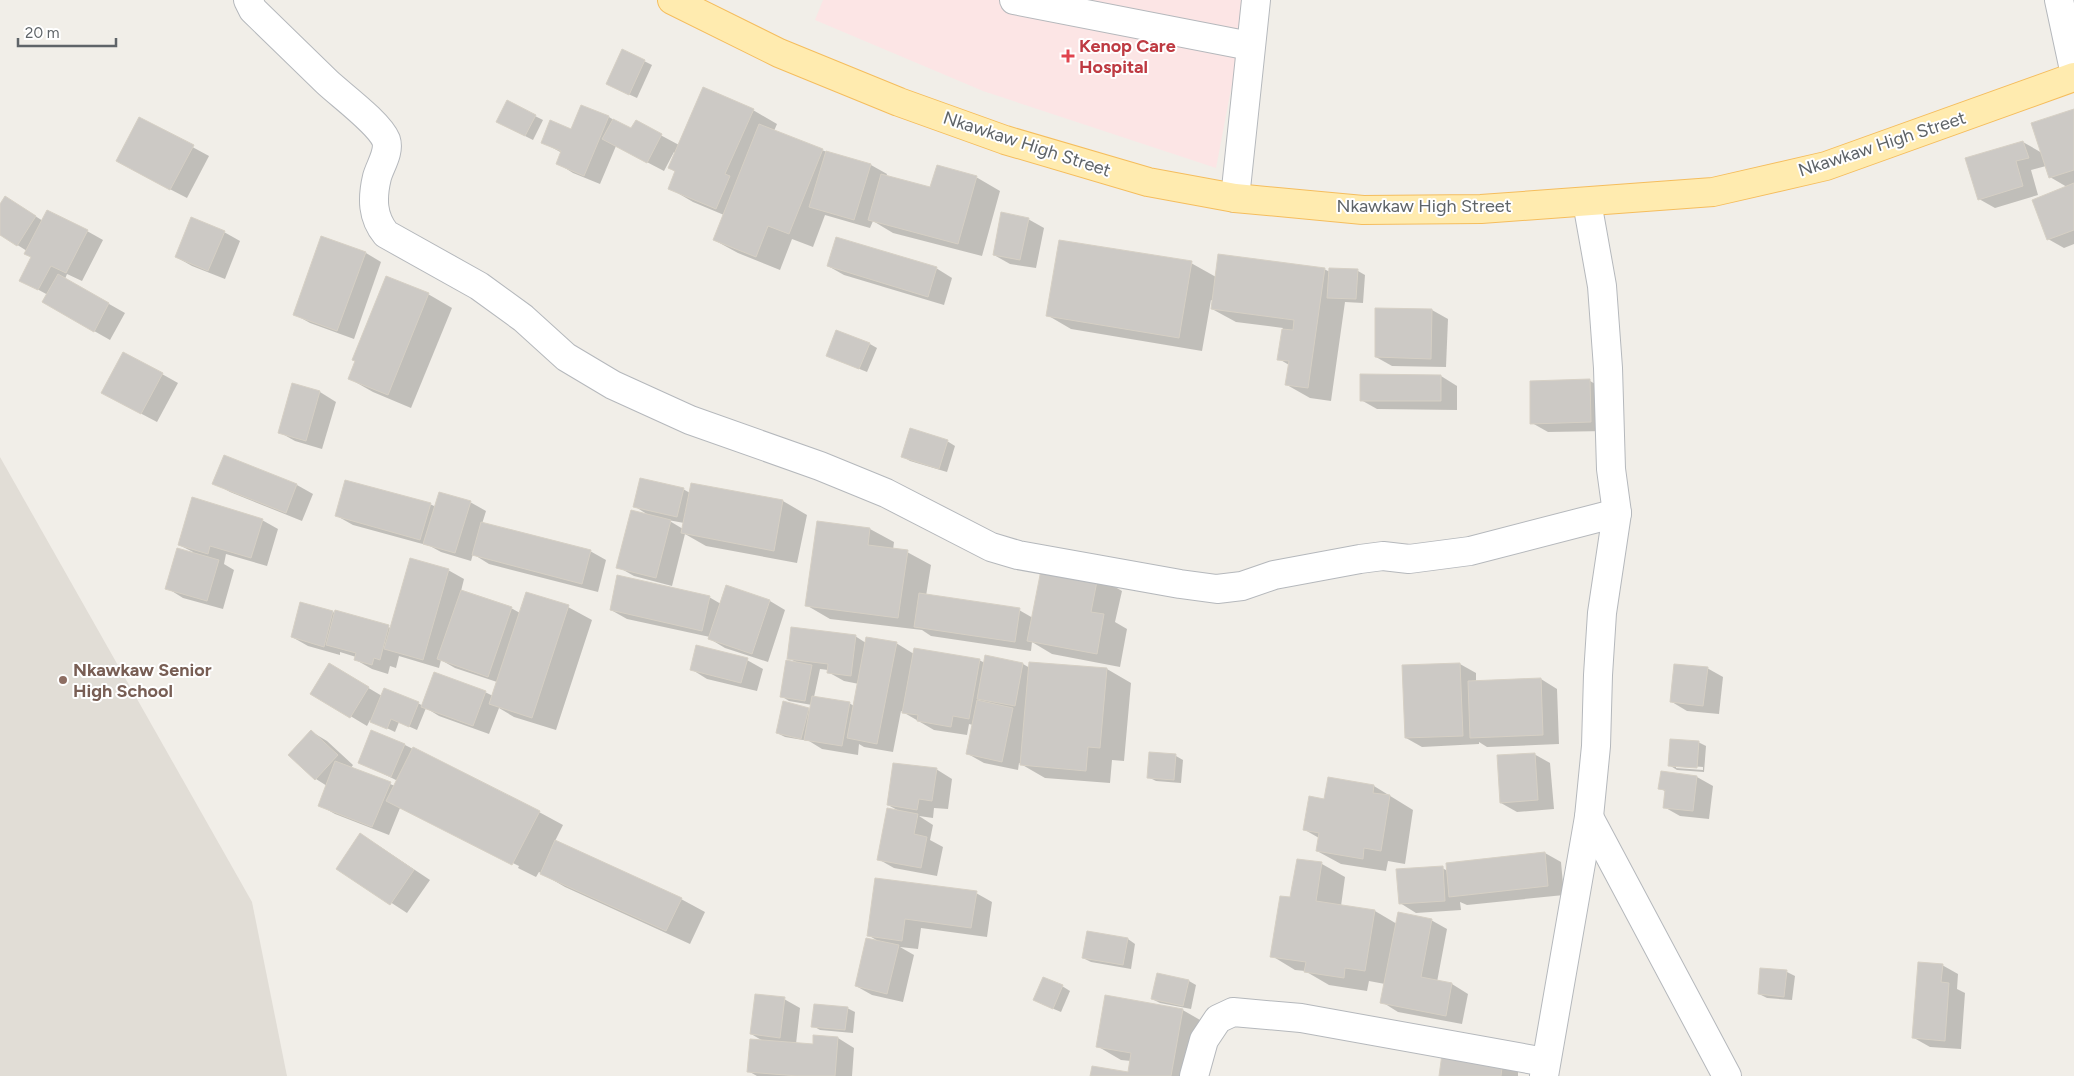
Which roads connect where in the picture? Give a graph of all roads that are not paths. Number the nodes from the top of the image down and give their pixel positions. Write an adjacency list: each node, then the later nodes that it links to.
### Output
1 (248, 0): 11 (street)
2 (672, 0): 9 (main road, Nkawkaw High Street)
3 (1014, 0): 6 (street)
4 (1256, 0): 6 (street)
5 (2059, 0): 7 (street)
6 (1250, 46): 9 (street)
7 (2074, 70)
8 (2074, 77): 10 (main road, Nkawkaw High Street)
9 (1235, 198): 10 (main road, Nkawkaw High Street)
10 (1587, 202): 11 (street)
11 (1617, 513): 12 (street)
12 (1589, 817): 13 (street); 15 (street)
13 (1545, 1069): 14 (street)
14 (1194, 1076)
15 (1727, 1076)

